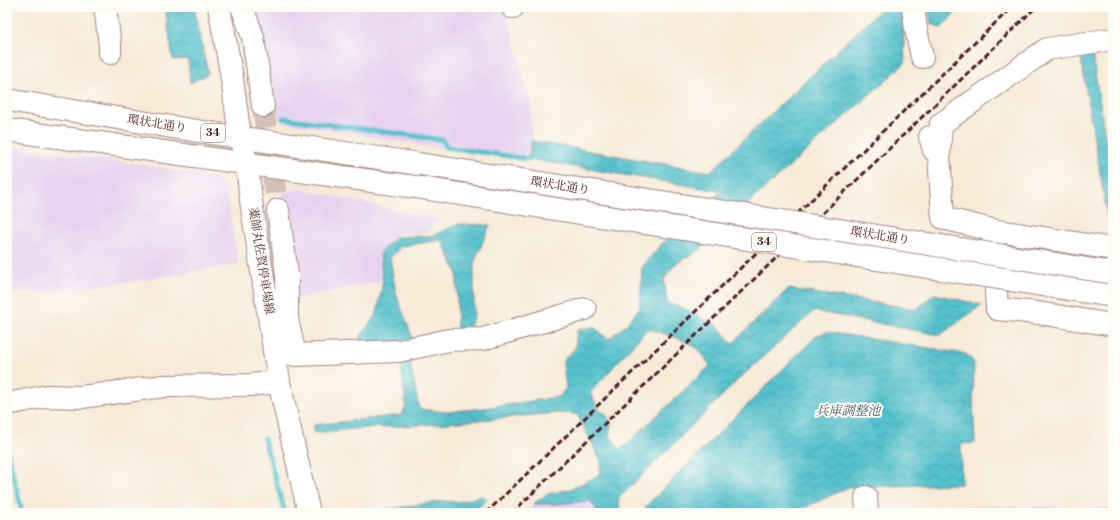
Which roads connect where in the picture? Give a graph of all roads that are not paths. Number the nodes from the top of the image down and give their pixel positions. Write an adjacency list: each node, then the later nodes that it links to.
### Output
1 (105, 7): 6 (main road)
2 (219, 7): 11 (main road, 薬師丸佐賀停車場線)
3 (242, 7): 9 (main road)
4 (912, 7): 7 (main road)
5 (1113, 39): 14 (main road)
6 (110, 52)
7 (922, 57)
8 (7, 100): 11 (main road, 環状北通り / 34)
9 (263, 106)
10 (7, 130): 12 (main road, 環状北通り / 34)
11 (240, 137): 12 (main road, 薬師丸佐賀停車場線); 16 (main road, 環状北通り / 34, bridge)
12 (247, 164): 17 (main road, 環状北通り / 34, bridge); 20 (main road, 薬師丸佐賀停車場線)
13 (278, 210): 21 (main road)
14 (992, 230): 15 (main road); 19 (main road)
15 (1113, 249)
16 (1113, 273)
17 (1113, 296)
18 (585, 309): 21 (main road)
19 (1113, 325)
20 (274, 350): 21 (main road); 22 (main road, 薬師丸佐賀停車場線)
21 (295, 355)
22 (279, 382): 23 (main road); 24 (main road, 薬師丸佐賀停車場線)
23 (7, 404)
24 (309, 513)

